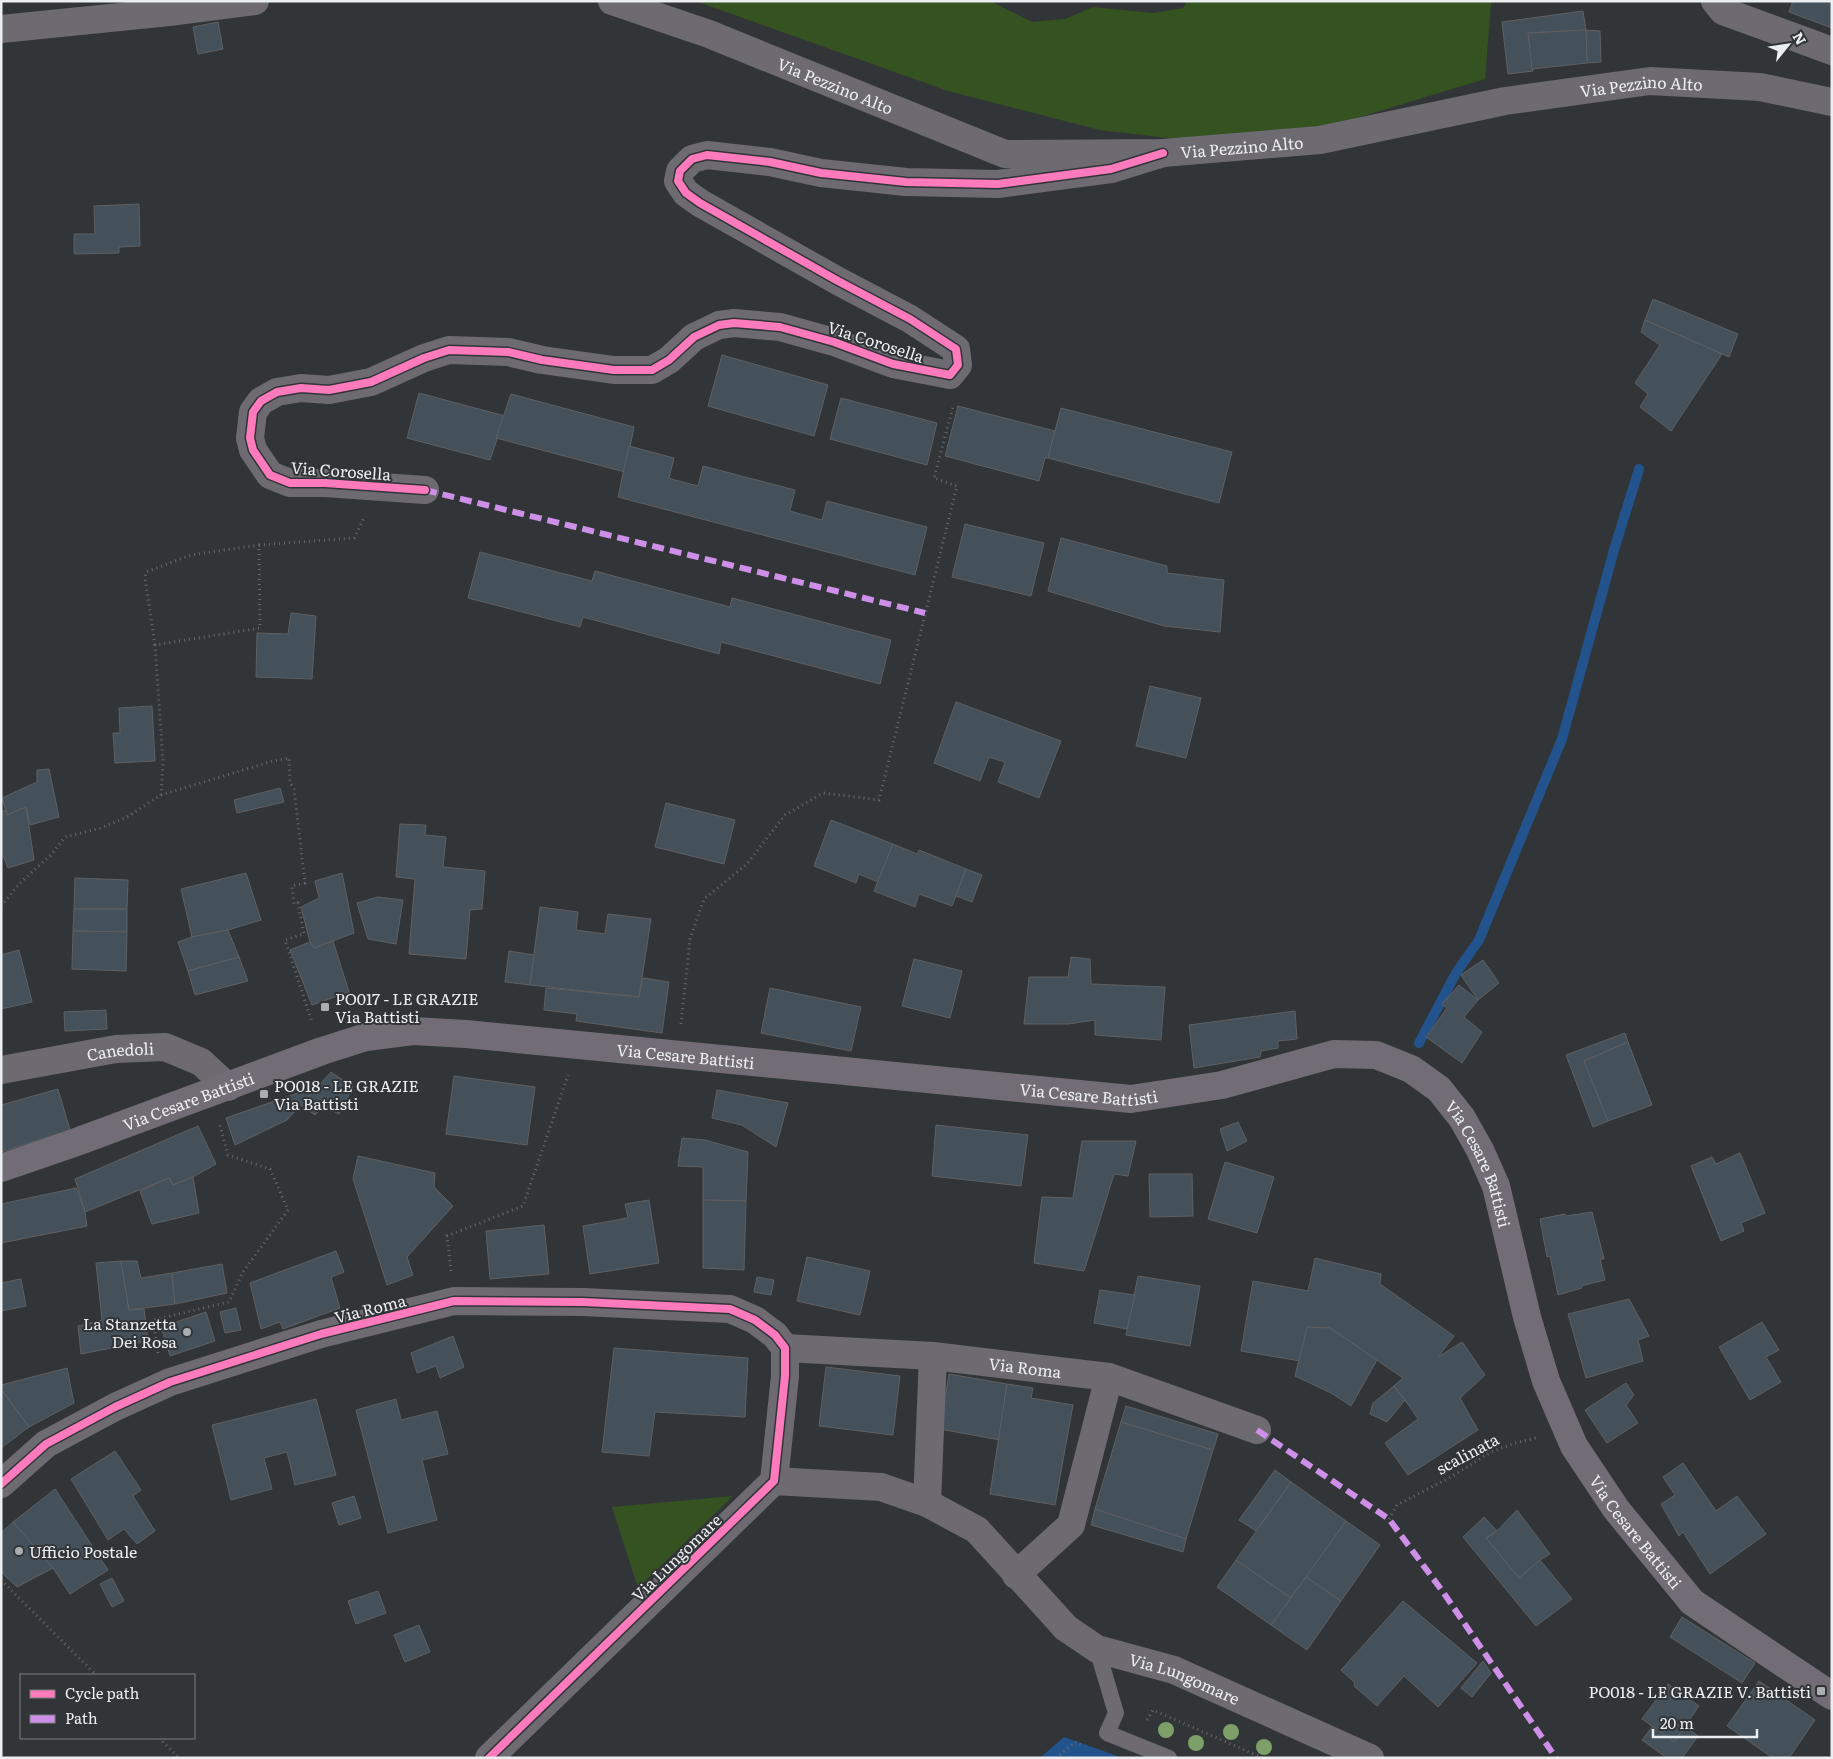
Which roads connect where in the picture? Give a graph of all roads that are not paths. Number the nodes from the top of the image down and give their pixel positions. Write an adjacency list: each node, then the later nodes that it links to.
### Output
1 (255, 1): 4 (street)
2 (612, 1): 7 (street, Via Pezzino Alto)
3 (1715, 1): 5 (street)
4 (1, 30)
5 (1832, 51)
6 (1832, 102): 7 (street, Via Pezzino Alto)
7 (1163, 153): 8 (street, Via Corosella)
8 (425, 490)
9 (1, 1070): 10 (street, Canedoli)
10 (219, 1090): 11 (main road, Via Cesare Battisti); 21 (main road, Via Cesare Battisti)
11 (1, 1168)
12 (780, 1341): 13 (street, Via Roma); 16 (street); 17 (street, Via Roma)
13 (934, 1356): 14 (street, Via Roma); 18 (street)
14 (1109, 1377): 15 (street, Via Roma); 19 (street)
15 (1258, 1430)
16 (774, 1481): 18 (street, Via Lungomare); 22 (street, Via Lungomare)
17 (1, 1484)
18 (927, 1504): 19 (street, Via Lungomare)
19 (1016, 1575): 20 (street, Via Lungomare)
20 (1097, 1649): 23 (lane); 24 (street, Via Lungomare)
21 (1832, 1696)
22 (489, 1758)
23 (1169, 1758)
24 (1370, 1758)

